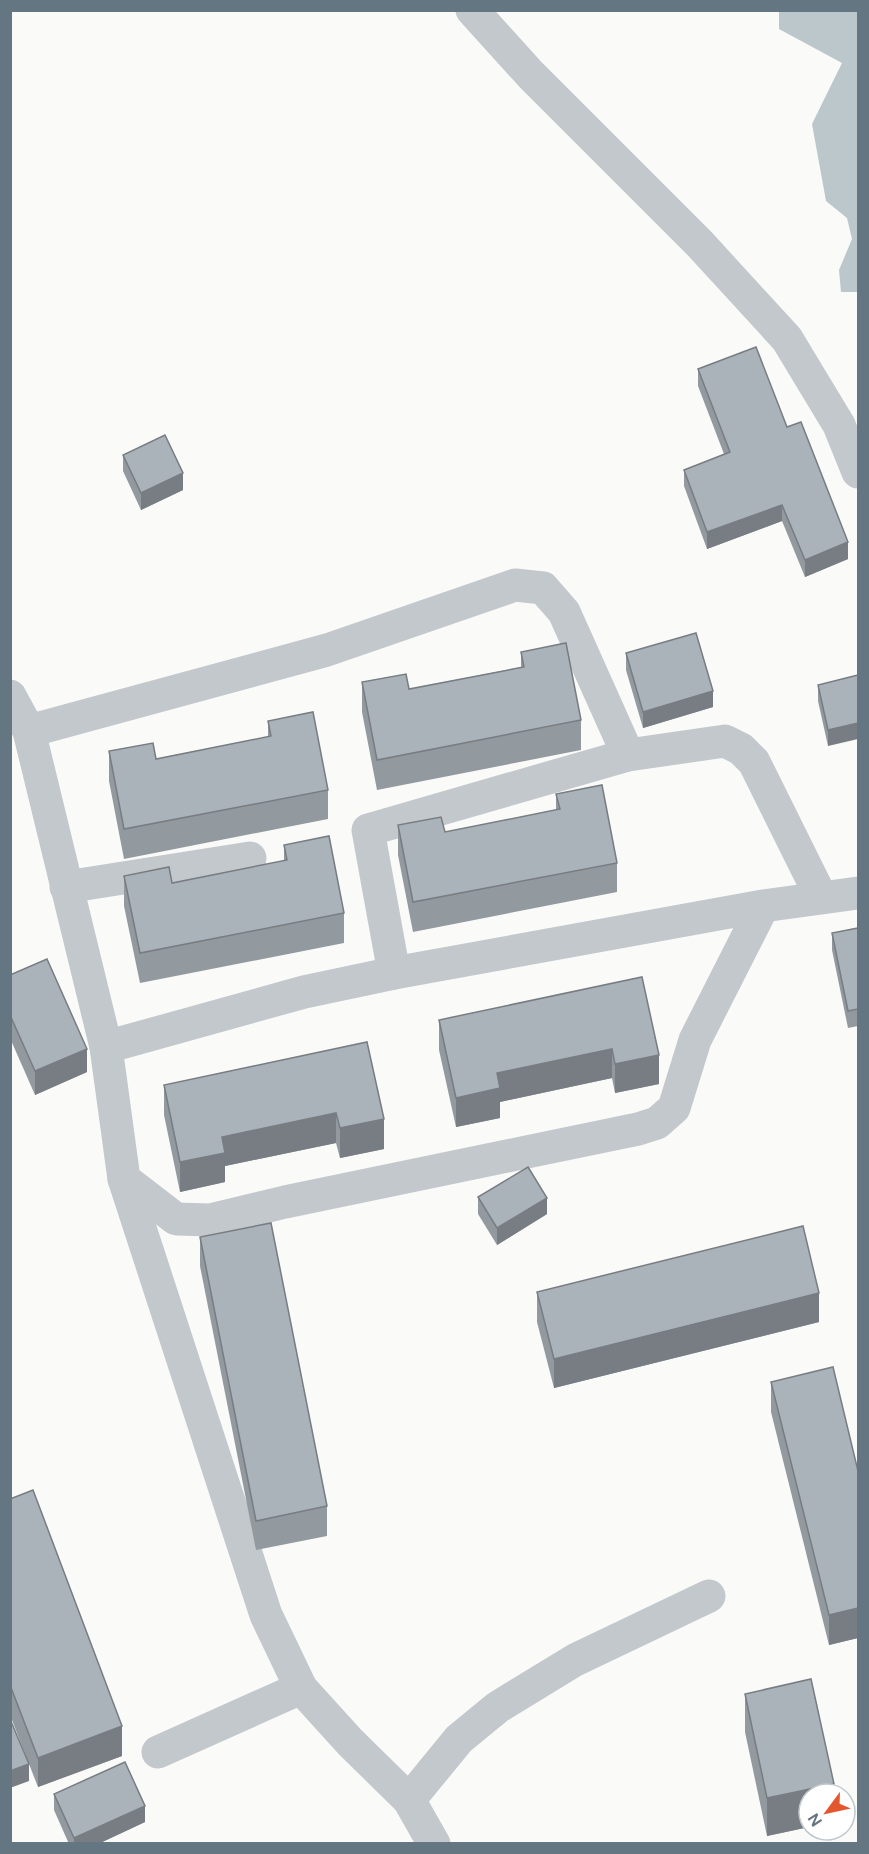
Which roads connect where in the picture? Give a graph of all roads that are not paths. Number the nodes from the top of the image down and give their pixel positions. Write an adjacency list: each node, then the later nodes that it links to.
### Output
1 (471, 10): 2 (street)
2 (858, 472)
3 (10, 696): 4 (street)
4 (29, 731): 5 (street); 7 (street)
5 (628, 755): 9 (street); 11 (street)
6 (250, 858): 7 (street)
7 (66, 886): 12 (street)
8 (858, 893): 9 (street)
9 (821, 897): 10 (street)
10 (763, 906): 11 (street); 13 (street)
11 (394, 973): 12 (street)
12 (106, 1047): 13 (street)
13 (124, 1179): 15 (street)
14 (709, 1596): 17 (street)
15 (301, 1688): 16 (street); 17 (street)
16 (158, 1752)
17 (409, 1800): 18 (street)
18 (434, 1844)

